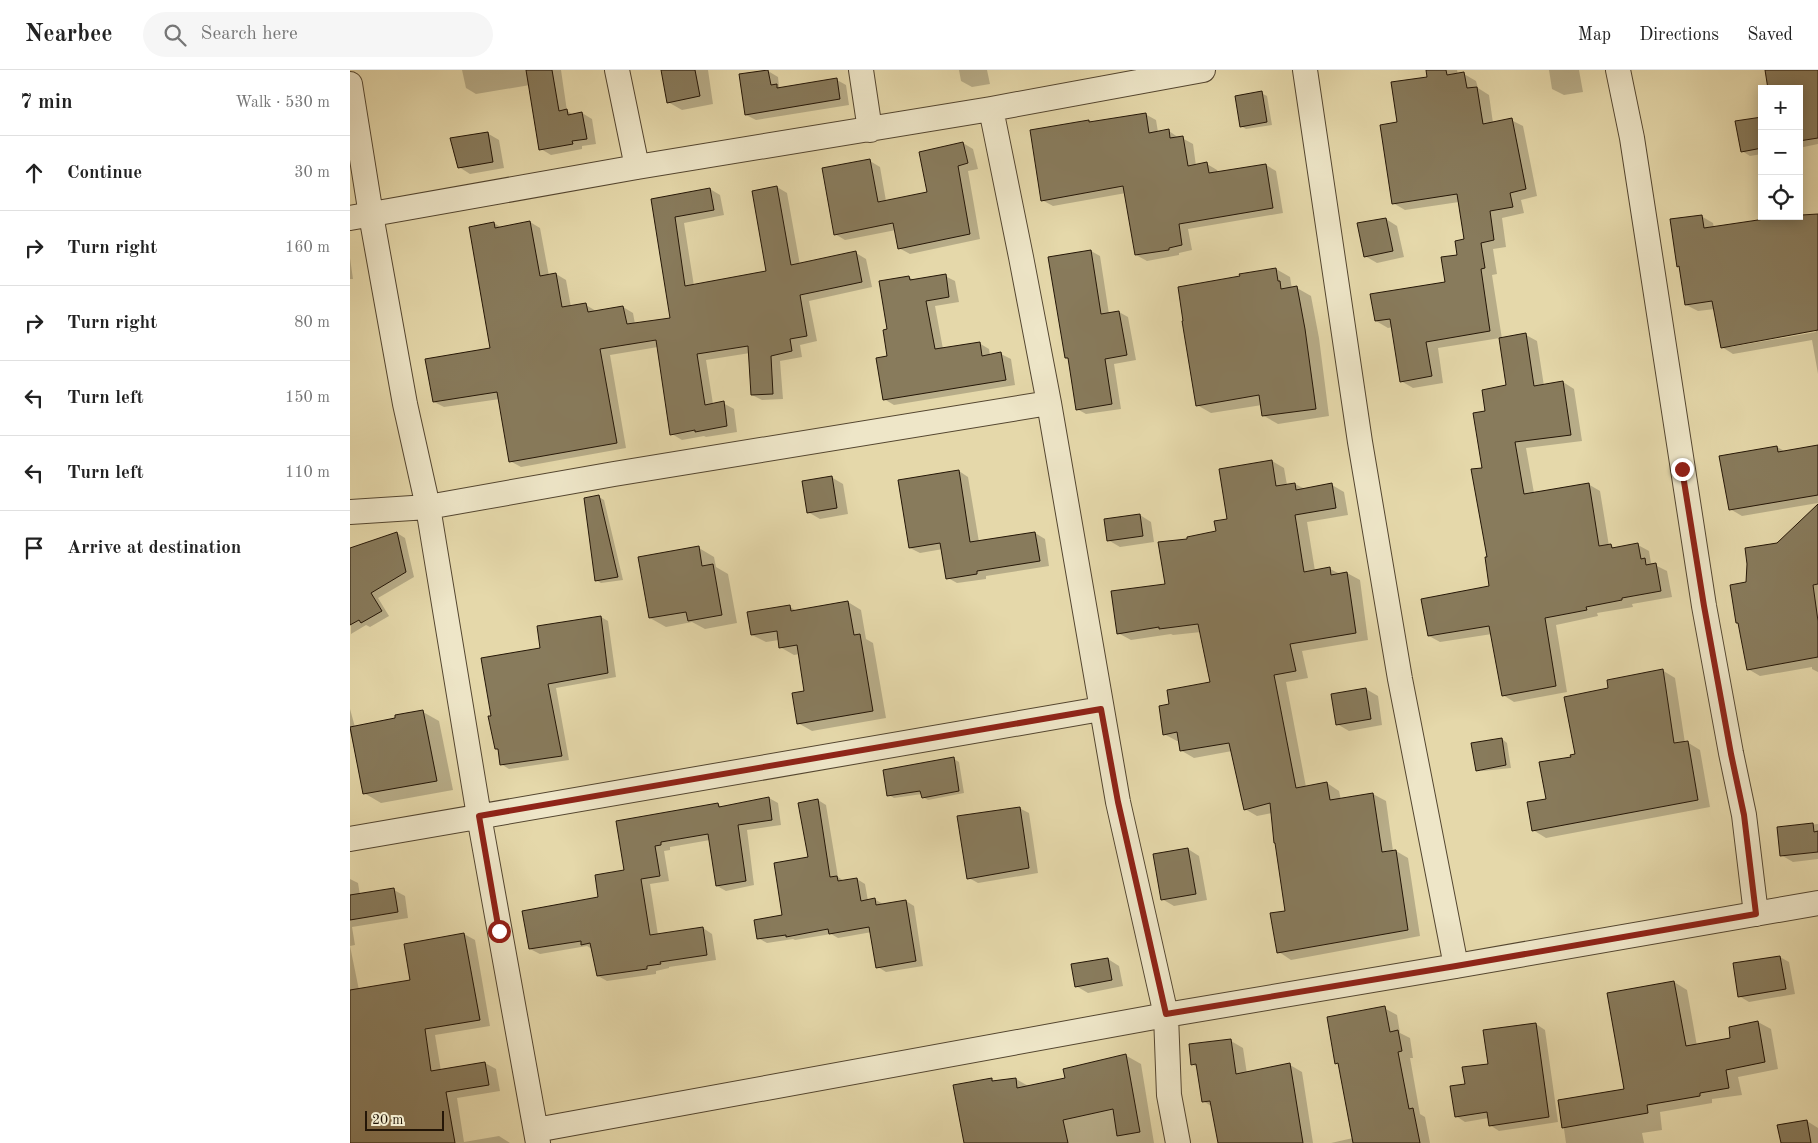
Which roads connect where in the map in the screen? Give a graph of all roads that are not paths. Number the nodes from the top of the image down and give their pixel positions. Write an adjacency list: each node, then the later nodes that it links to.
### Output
1 (617, 70): 9 (street)
2 (861, 70): 8 (street)
3 (1203, 70): 7 (street)
4 (1305, 70): 19 (street)
5 (1618, 70): 18 (street)
6 (350, 84): 10 (street)
7 (991, 109): 8 (street); 11 (street)
8 (870, 130): 9 (street)
9 (638, 167): 10 (street)
10 (360, 216): 12 (street)
11 (1049, 403): 12 (street); 14 (street)
12 (428, 507): 13 (street); 15 (street)
13 (350, 512)
14 (1101, 709): 15 (street); 20 (street)
15 (479, 816): 16 (street); 21 (street)
16 (350, 839)
17 (1818, 903): 18 (street)
18 (1756, 914): 19 (street)
19 (1456, 966): 20 (street)
20 (1166, 1014): 21 (street); 22 (street)
21 (537, 1136)
22 (1178, 1143)

